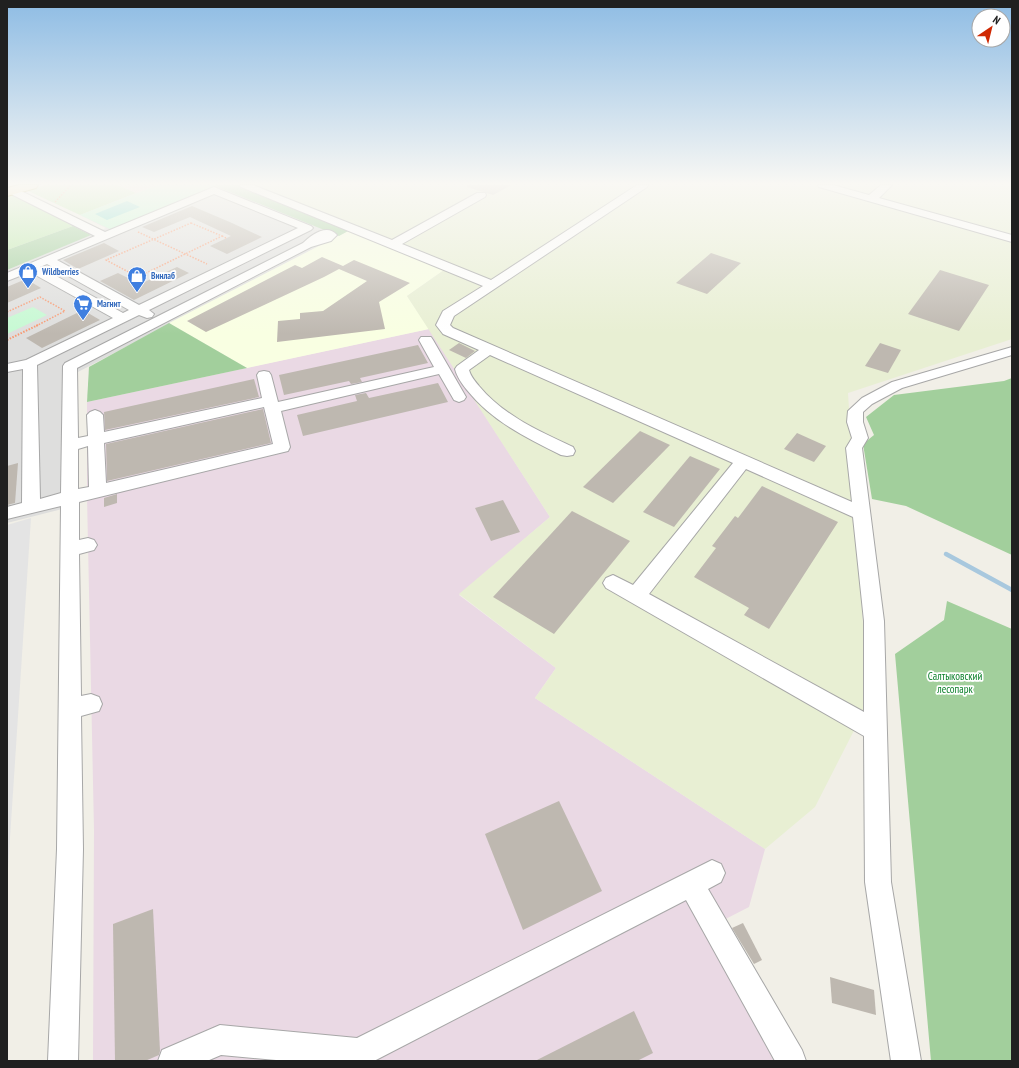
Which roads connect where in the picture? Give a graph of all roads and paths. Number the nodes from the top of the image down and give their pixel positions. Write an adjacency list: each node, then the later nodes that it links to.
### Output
1 (107, 235): 9 (street)
2 (144, 235): 12 (path)
3 (163, 235): 12 (path)
4 (293, 235): 22 (street)
5 (367, 235): 15 (street)
6 (410, 235): 15 (street)
7 (568, 235): 21 (street)
8 (998, 235): 13 (street)
9 (104, 236): 17 (street)
10 (222, 236): 11 (path); 16 (path)
11 (226, 238)
12 (153, 239): 16 (path); 16 (path)
13 (1012, 239)
14 (307, 245): 25 (street)
15 (392, 245): 21 (street)
16 (186, 254): 18 (path)
17 (48, 260): 19 (street); 22 (street)
18 (207, 264)
19 (31, 267): 20 (street); 24 (street)
20 (7, 277)
21 (492, 285): 28 (street)
22 (140, 310): 24 (street); 25 (street)
23 (7, 312): 26 (path)
24 (123, 318): 30 (street)
25 (160, 320): 38 (street)
26 (7, 340)
27 (426, 340): 32 (street)
28 (489, 349): 39 (street); 40 (street)
29 (1012, 351): 45 (street)
30 (30, 364): 31 (street); 43 (street)
31 (7, 368)
32 (444, 369): 34 (street); 35 (street)
33 (264, 375): 35 (street)
34 (459, 397)
35 (272, 404): 37 (street); 41 (street)
36 (95, 416): 37 (street)
37 (96, 439): 38 (street); 41 (street)
38 (70, 445): 42 (street)
39 (567, 451)
40 (743, 462): 45 (street); 47 (street)
41 (98, 491): 42 (street)
42 (70, 497): 43 (street); 49 (street)
43 (31, 507): 44 (street)
44 (7, 513)
45 (862, 514): 50 (street)
46 (613, 583): 47 (street)
47 (636, 596): 50 (street)
48 (91, 704): 49 (street)
49 (70, 709): 51 (street)
50 (876, 730): 54 (street)
51 (63, 1061)
52 (173, 1061): 53 (street)
53 (791, 1061)
54 (906, 1061)

